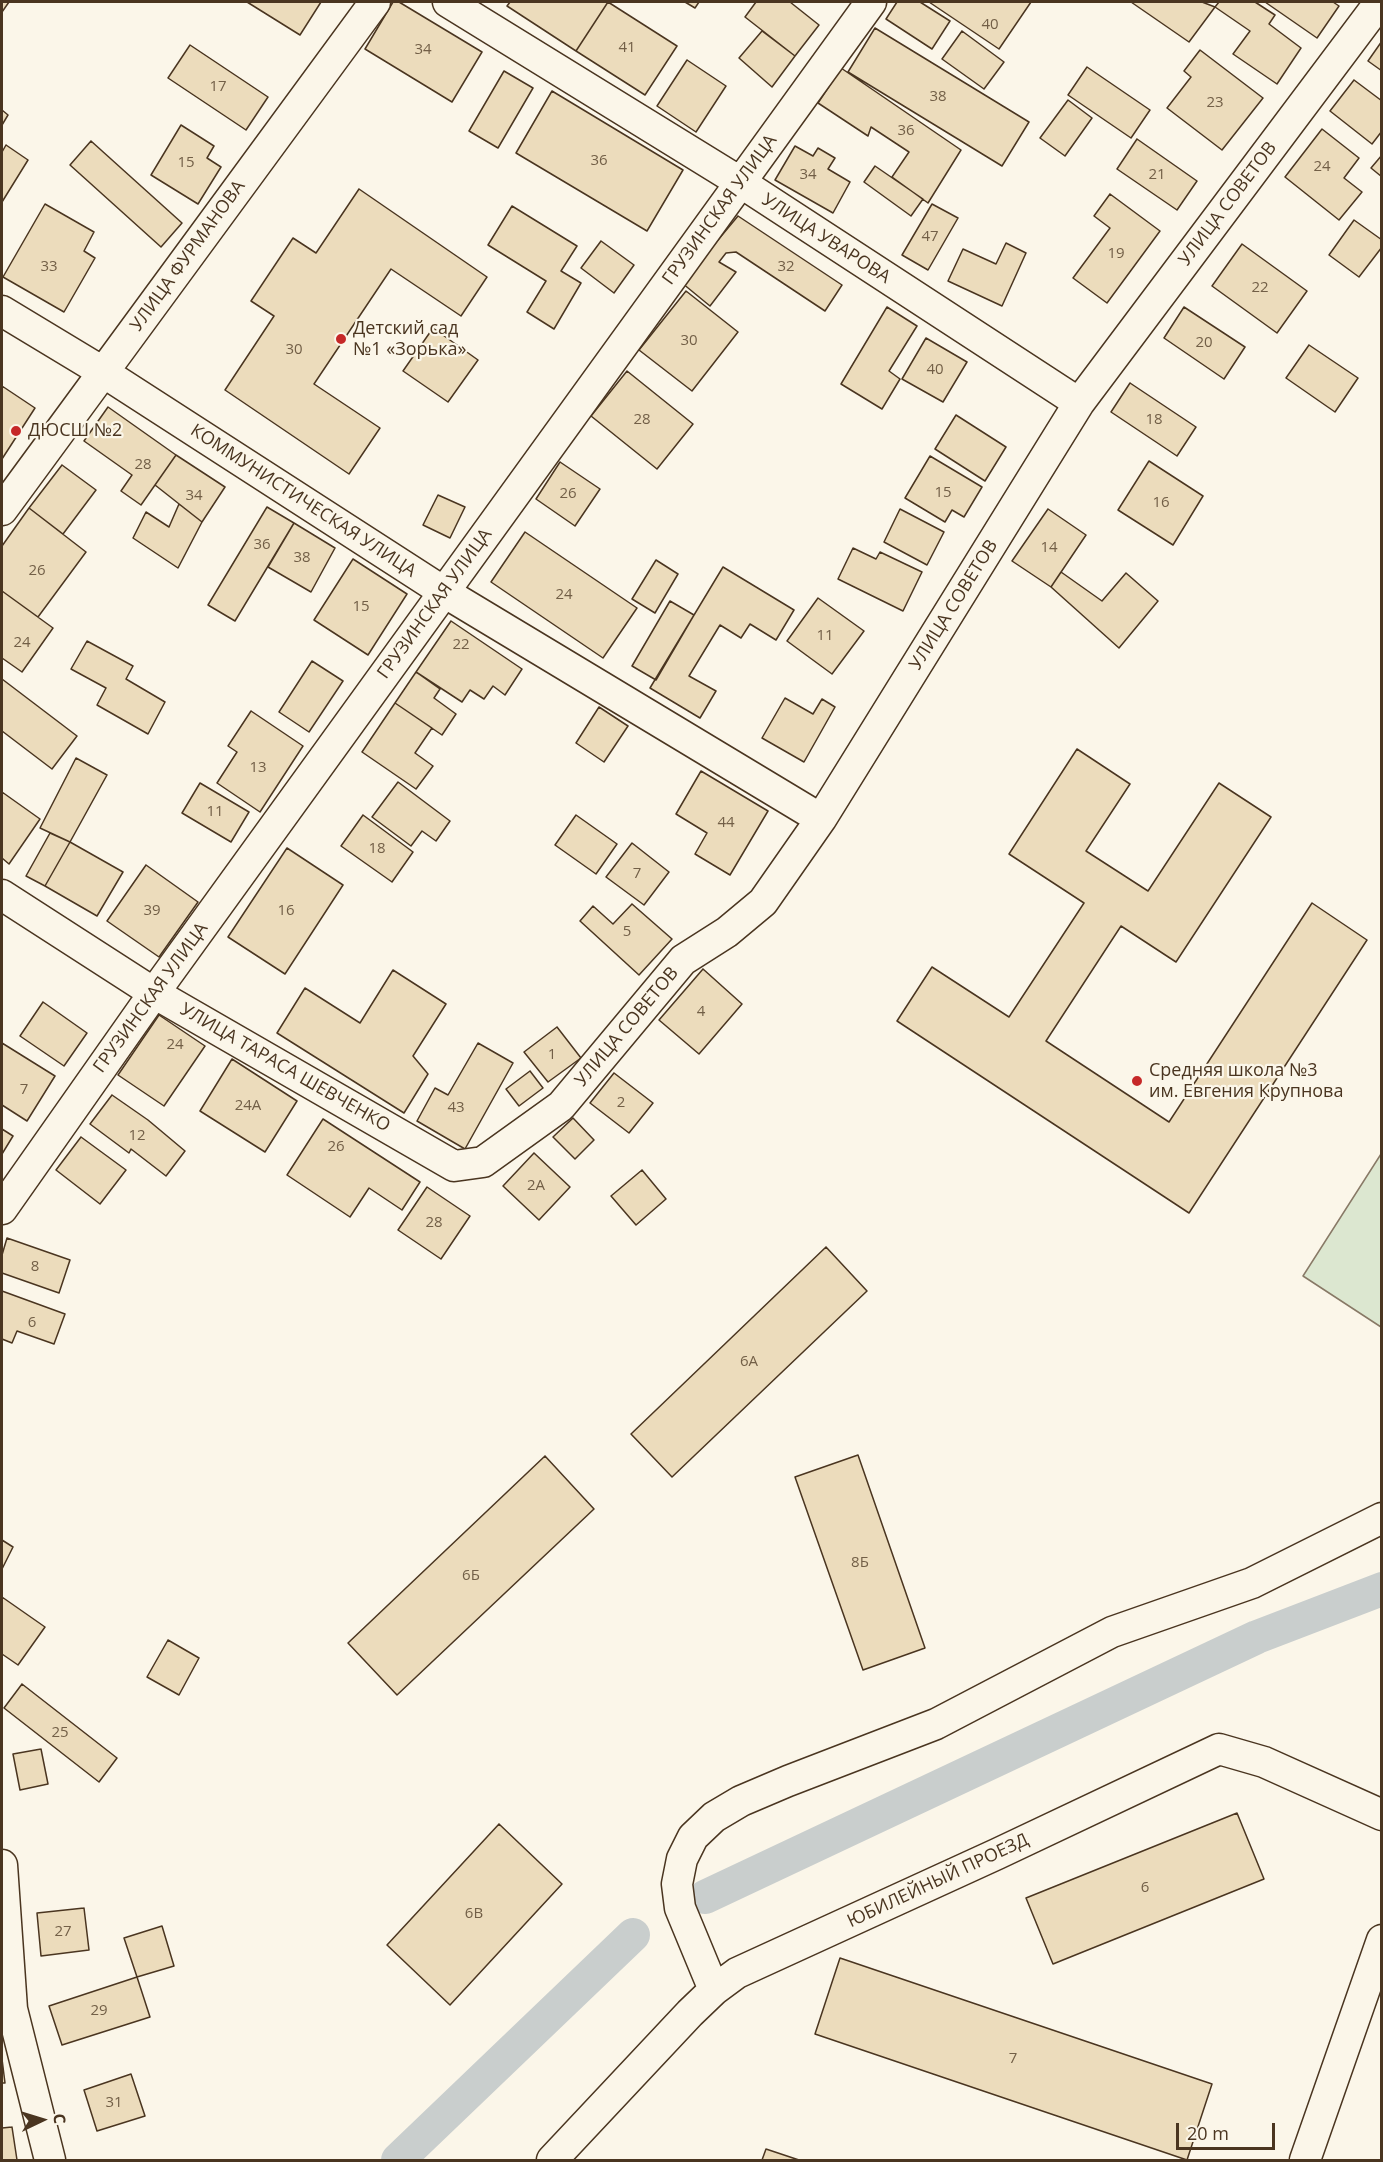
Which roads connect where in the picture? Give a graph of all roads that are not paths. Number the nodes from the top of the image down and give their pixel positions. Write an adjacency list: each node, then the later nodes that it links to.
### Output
1 (375, 2): 7 (street, УЛИЦА ФУРМАНОВА)
2 (448, 2): 5 (street, УЛИЦА УВАРОВА)
3 (871, 2): 5 (street, ГРУЗИНСКАЯ УЛИЦА)
4 (1377, 3): 8 (street, УЛИЦА СОВЕТОВ)
5 (740, 183): 8 (street, УЛИЦА УВАРОВА); 10 (street, ГРУЗИНСКАЯ УЛИЦА)
6 (2, 311): 7 (street, КОММУНИСТИЧЕСКАЯ УЛИЦА)
7 (102, 372): 9 (street, УЛИЦА ФУРМАНОВА); 10 (street, КОММУНИСТИЧЕСКАЯ УЛИЦА)
8 (1079, 403): 11 (street, УЛИЦА СОВЕТОВ)
9 (2, 510)
10 (444, 591): 11 (street, КОММУНИСТИЧЕСКАЯ УЛИЦА); 13 (street, ГРУЗИНСКАЯ УЛИЦА)
11 (821, 819): 14 (street, УЛИЦА СОВЕТОВ)
12 (2, 895): 13 (street, УЛИЦА ТАРАСА ШЕВЧЕНКО)
13 (154, 993): 14 (street, УЛИЦА ТАРАСА ШЕВЧЕНКО); 15 (street, ГРУЗИНСКАЯ УЛИЦА)
14 (483, 1162)
15 (2, 1209)
16 (1382, 1518): 20 (street)
17 (1382, 1815): 20 (street, ЮБИЛЕЙНЫЙ ПРОЕЗД)
18 (2, 1865): 21 (street)
19 (1382, 1940): 23 (street)
20 (714, 1990): 22 (street, ЮБИЛЕЙНЫЙ ПРОЕЗД)
21 (50, 2160)
22 (552, 2160)
23 (1305, 2160)

